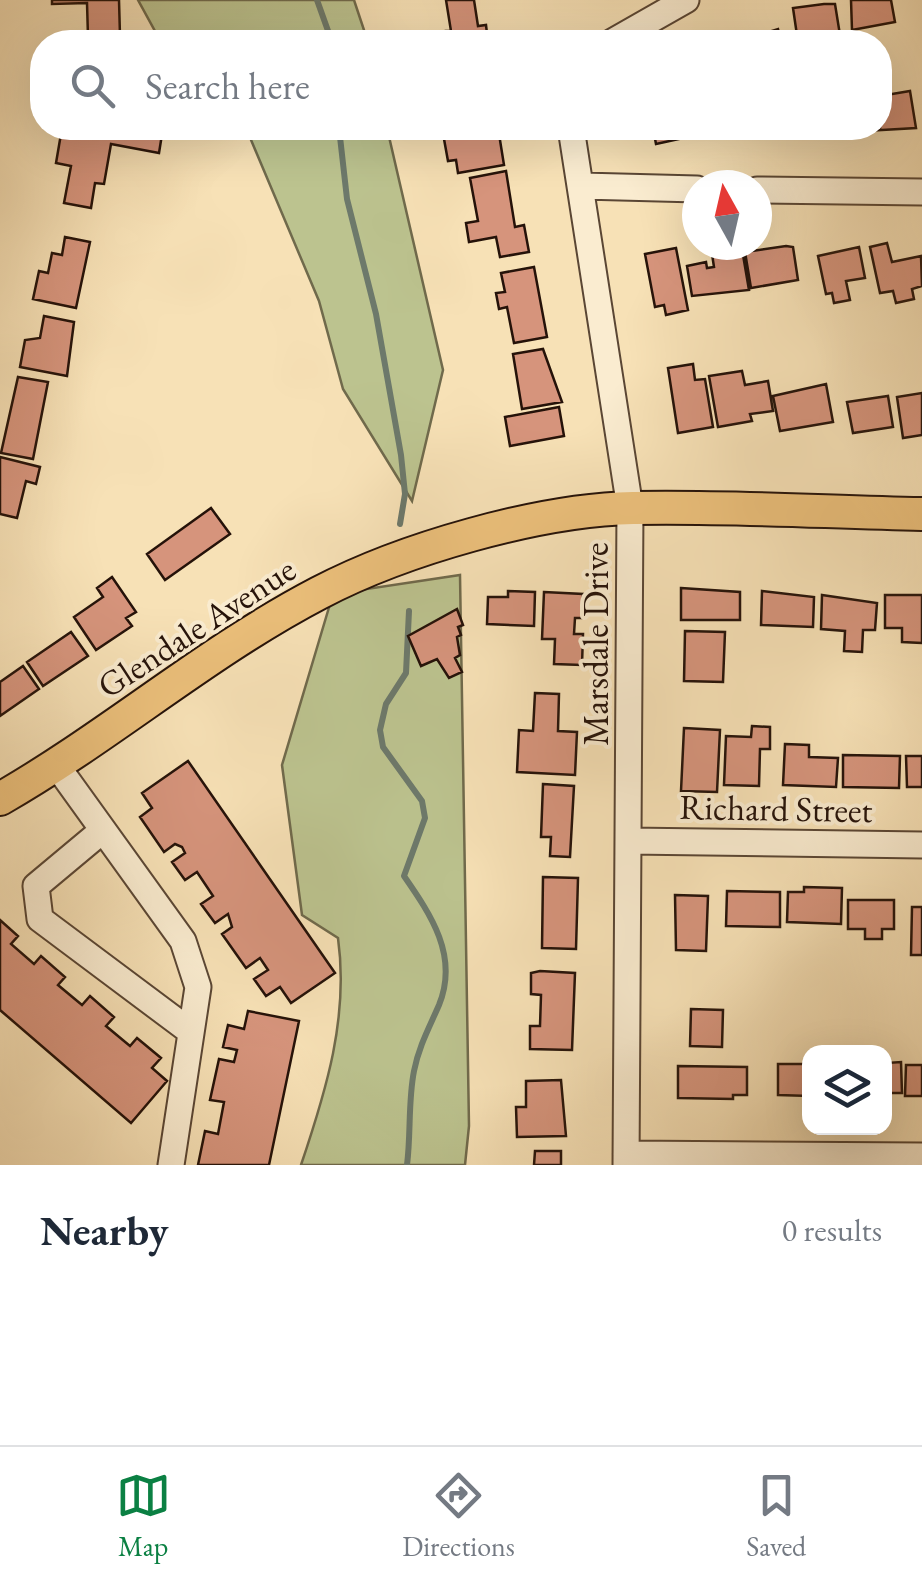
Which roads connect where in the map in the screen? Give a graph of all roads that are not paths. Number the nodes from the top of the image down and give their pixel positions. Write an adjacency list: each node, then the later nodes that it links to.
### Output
1 (686, 0): 2 (street)
2 (633, 30)
3 (573, 140): 4 (street, Marsdale Drive)
4 (582, 186): 5 (street); 8 (street, Marsdale Drive)
5 (682, 188)
6 (772, 190): 7 (street)
7 (922, 192)
8 (630, 508): 9 (main road, Glendale Avenue); 10 (main road, Glendale Avenue); 13 (street, Marsdale Drive)
9 (922, 514)
10 (58, 766): 11 (main road, Glendale Avenue); 12 (street)
11 (0, 799)
12 (103, 830): 15 (street); 15 (street)
13 (629, 841): 14 (street, Richard Street); 17 (street, Marsdale Drive)
14 (922, 845)
15 (191, 1032): 18 (street)
16 (922, 1156): 17 (street)
17 (626, 1159)
18 (171, 1165)

